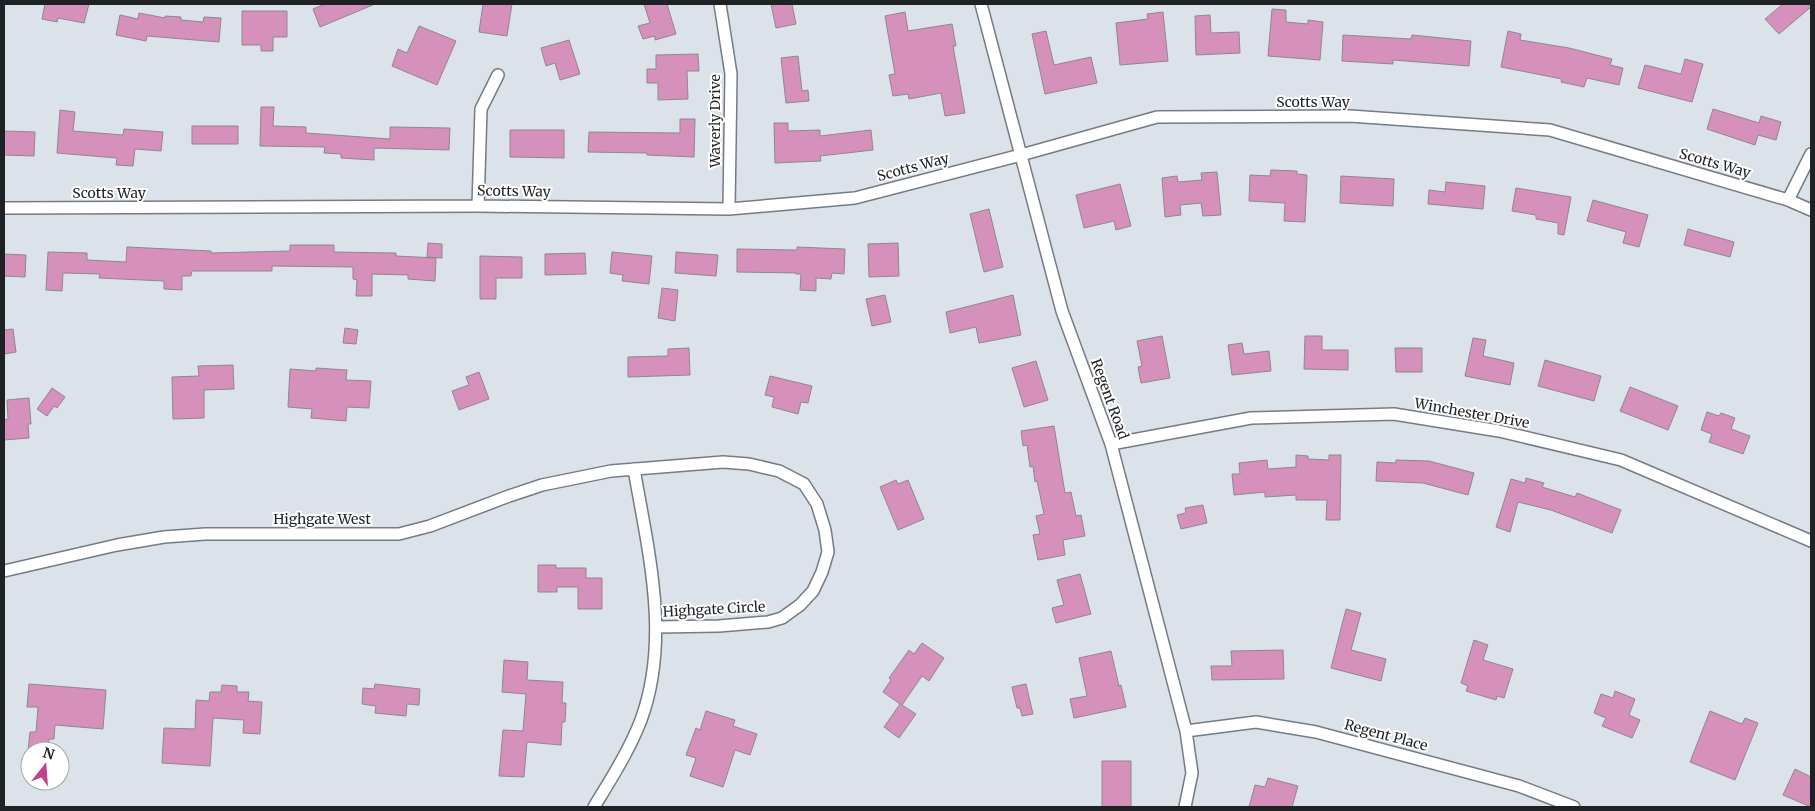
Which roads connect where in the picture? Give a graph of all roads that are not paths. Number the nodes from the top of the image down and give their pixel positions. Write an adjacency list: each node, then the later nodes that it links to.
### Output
1 (720, 4): 9 (street, Waverly Drive)
2 (981, 4): 5 (street, Regent Road)
3 (498, 75): 7 (street)
4 (1811, 154): 6 (street)
5 (1021, 155): 6 (street, Scotts Way); 9 (street, Scotts Way); 11 (street, Regent Road)
6 (1788, 200): 10 (street, Scotts Way)
7 (478, 206): 8 (street, Scotts Way); 9 (street, Scotts Way)
8 (4, 208)
9 (729, 209)
10 (1811, 210)
11 (1111, 444): 13 (street, Winchester Drive); 16 (street, Regent Road)
12 (634, 469): 14 (street, Highgate West); 15 (street, Highgate Circle); 15 (street, Highgate Circle)
13 (1811, 541)
14 (4, 571)
15 (657, 627): 17 (street)
16 (1186, 731): 18 (street, Regent Road); 19 (street, Regent Place)
17 (594, 807)
18 (1185, 807)
19 (1574, 807)

